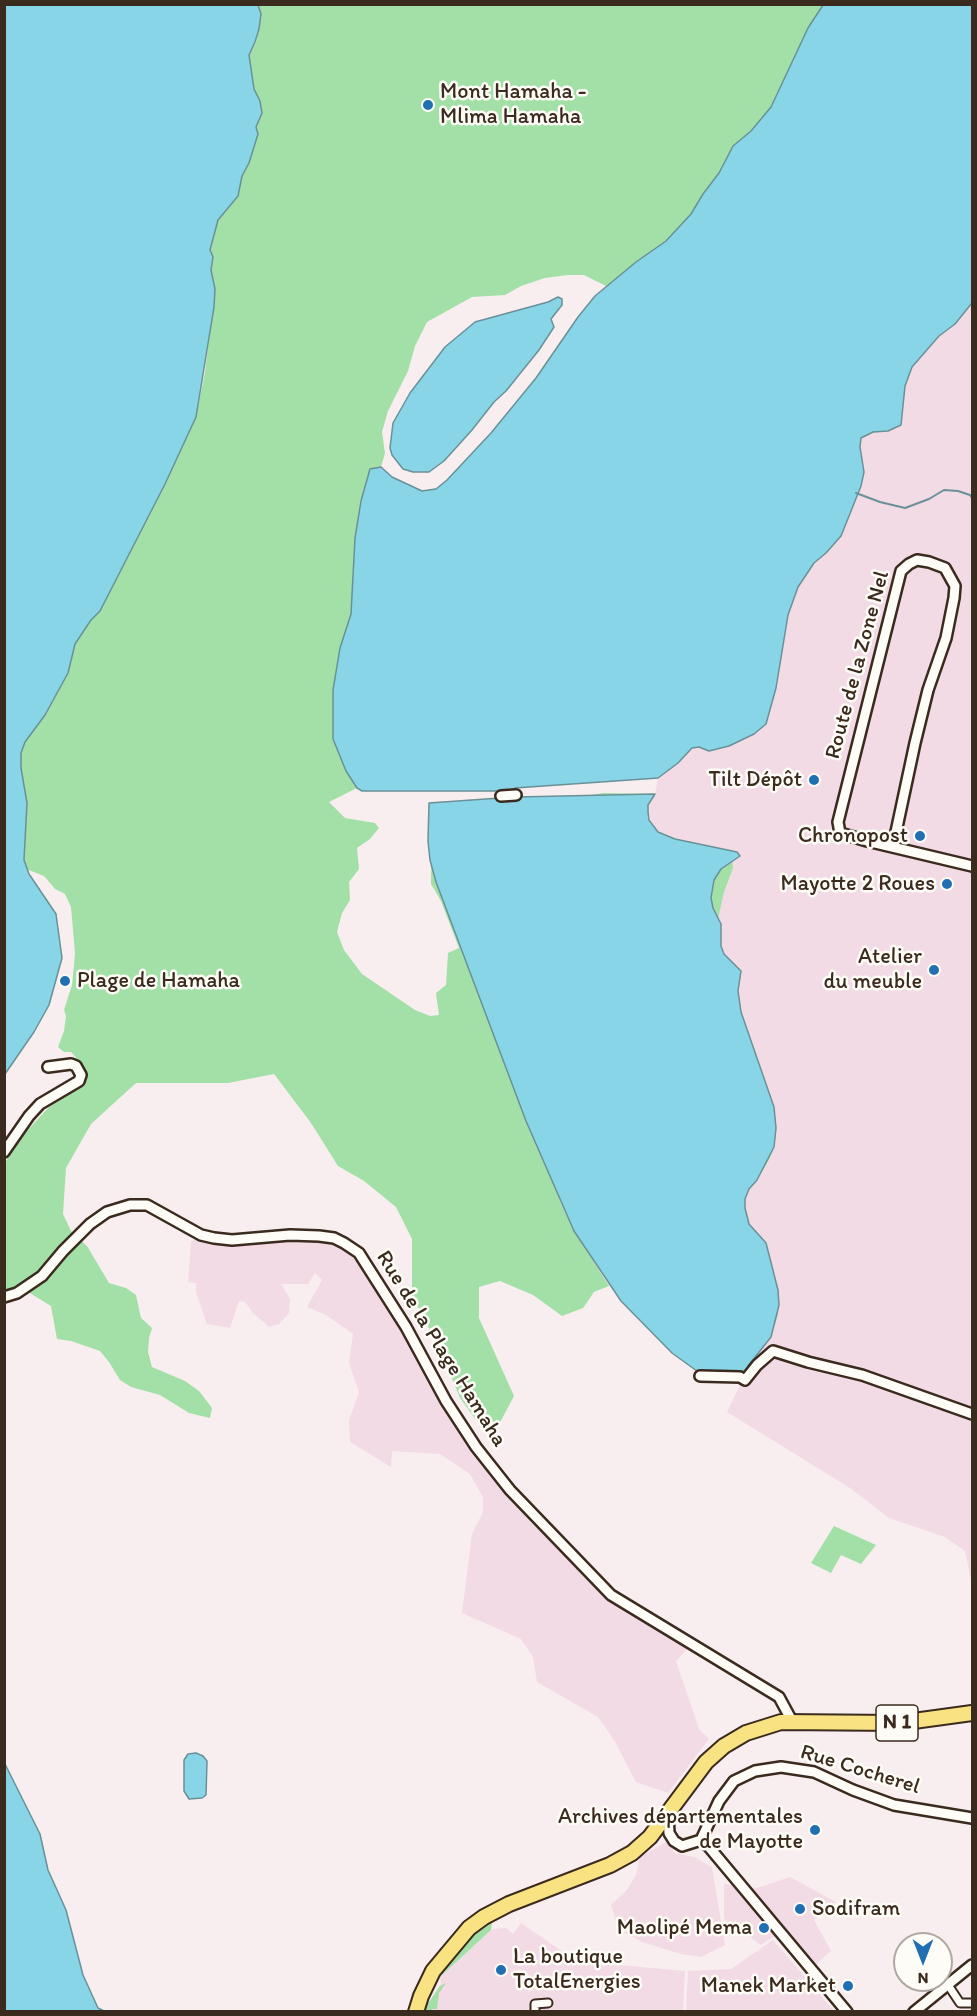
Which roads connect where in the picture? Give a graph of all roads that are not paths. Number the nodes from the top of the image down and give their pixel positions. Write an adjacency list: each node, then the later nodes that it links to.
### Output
1 (516, 795): 2 (street)
2 (501, 796)
3 (893, 846): 3 (street, Route de la Zone Nel); 4 (street, Route de la Zone Nel)
4 (972, 866)
5 (48, 1067): 6 (street)
6 (4, 1152)
7 (4, 1297): 11 (street, Rue de la Plage Hamaha)
8 (700, 1376): 9 (street)
9 (972, 1414)
10 (972, 1713): 11 (main road, N 1)
11 (792, 1721): 12 (main road, N 1)
12 (668, 1814): 14 (street); 21 (main road, N 1)
13 (972, 1818): 14 (street, Rue Cocherel)
14 (701, 1840): 23 (street)
15 (972, 1965): 16 (street)
16 (953, 1981)
17 (939, 1992): 24 (street)
18 (953, 1992): 19 (street)
19 (972, 2002)
20 (548, 2003): 22 (street)
21 (417, 2012)
22 (535, 2012)
23 (847, 2012)
24 (914, 2012)

